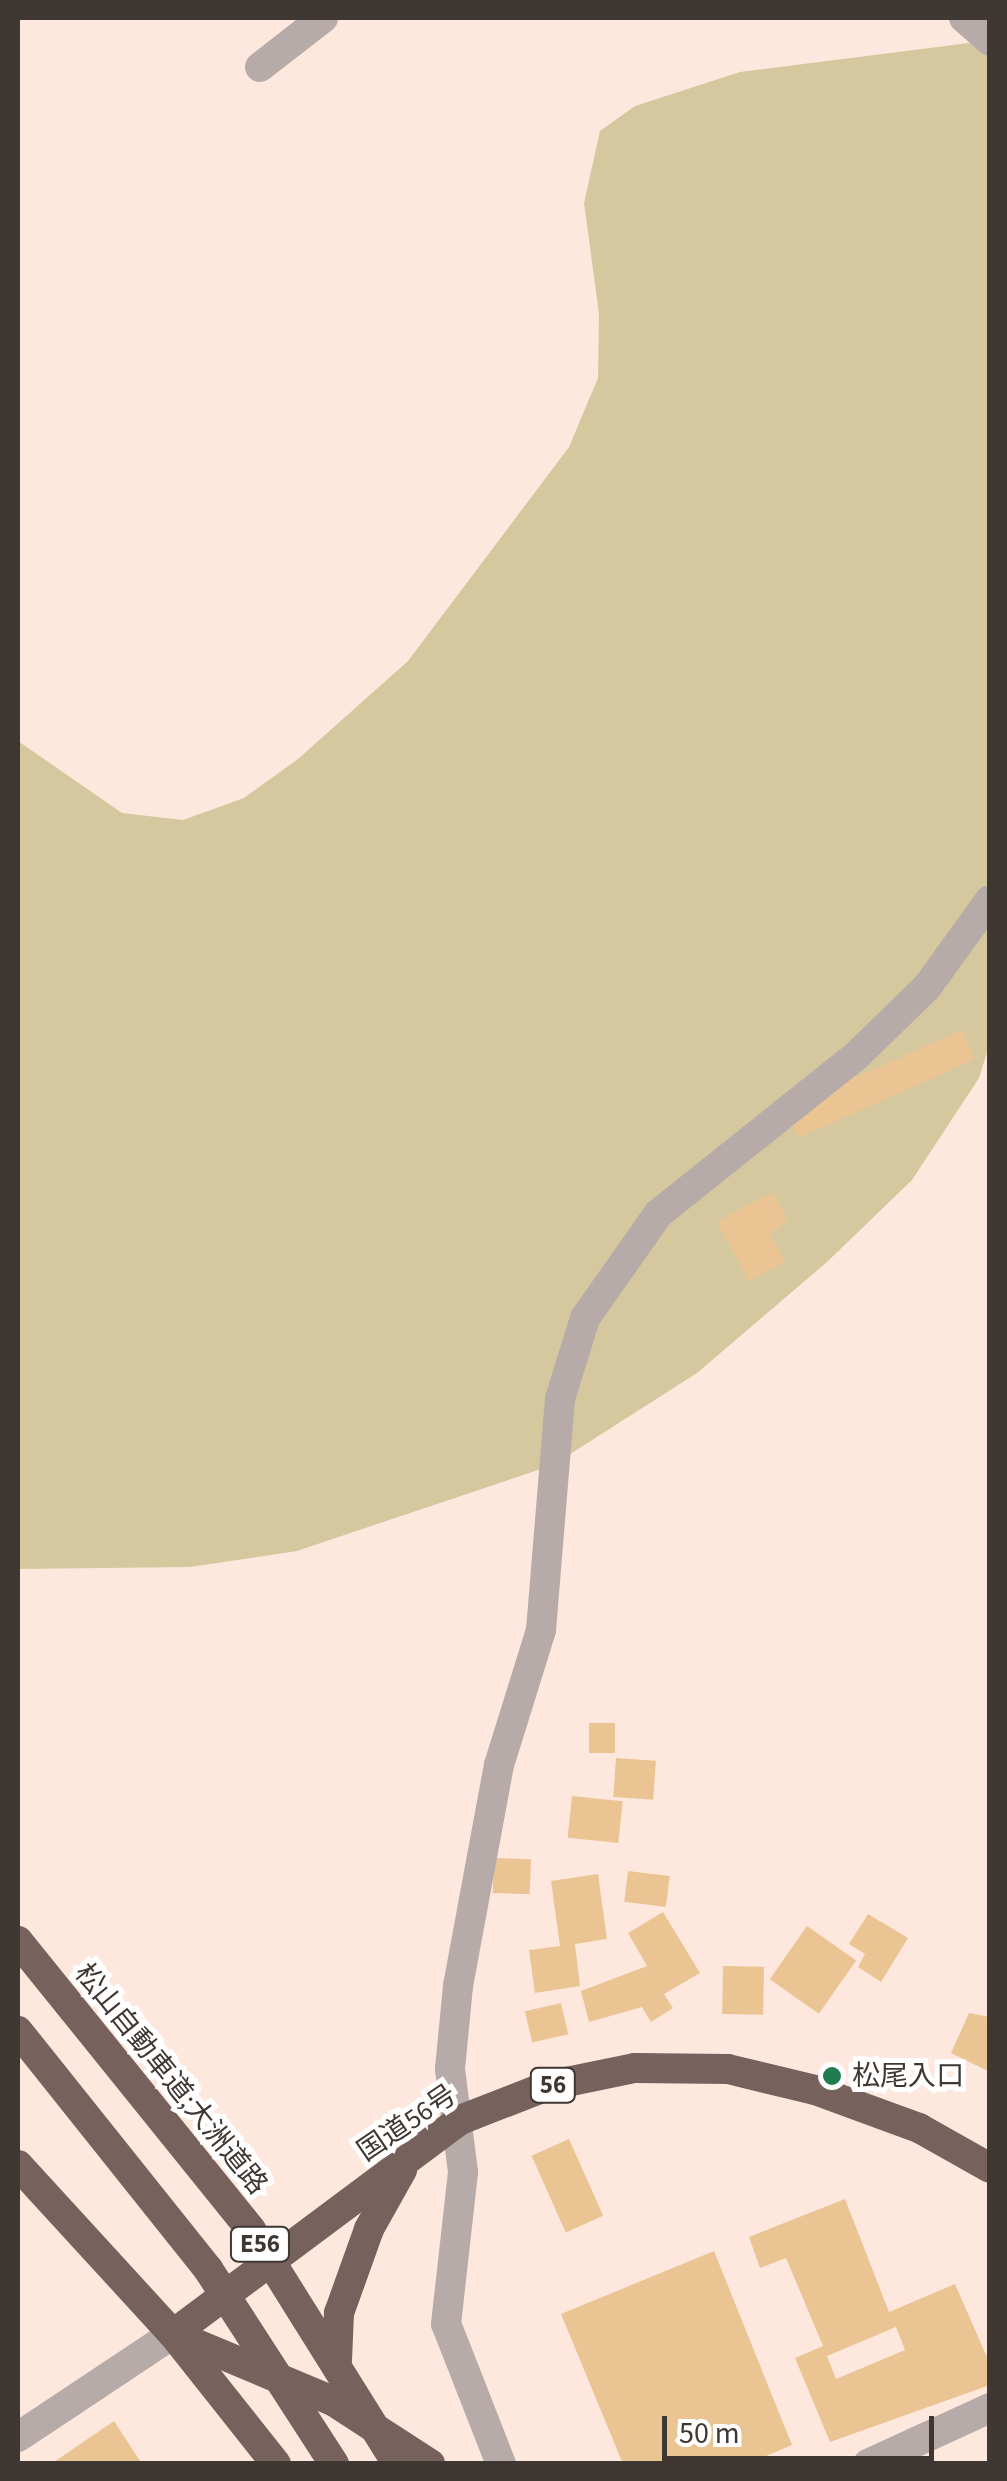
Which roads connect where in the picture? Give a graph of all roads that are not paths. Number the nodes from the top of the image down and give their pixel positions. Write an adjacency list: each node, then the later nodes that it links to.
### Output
1 (323, 18): 4 (street)
2 (964, 18): 3 (street)
3 (990, 41)
4 (260, 67)
5 (990, 900): 8 (street)
6 (18, 1941): 18 (highway, 松山自動車道;大洲道路 / E56)
7 (18, 2031): 17 (highway, E56)
8 (460, 2120): 9 (highway, 国道56号 / 56); 11 (highway, 国道56号 / 56); 20 (street)
9 (409, 2159): 12 (highway, 国道56号 / 56); 14 (highway)
10 (18, 2165): 12 (highway)
11 (990, 2168)
12 (173, 2334): 14 (highway); 15 (street); 16 (highway)
13 (990, 2408): 21 (street)
14 (350, 2410): 19 (highway)
15 (18, 2436)
16 (276, 2464)
17 (334, 2464)
18 (396, 2464)
19 (430, 2464)
20 (500, 2464)
21 (868, 2464)

